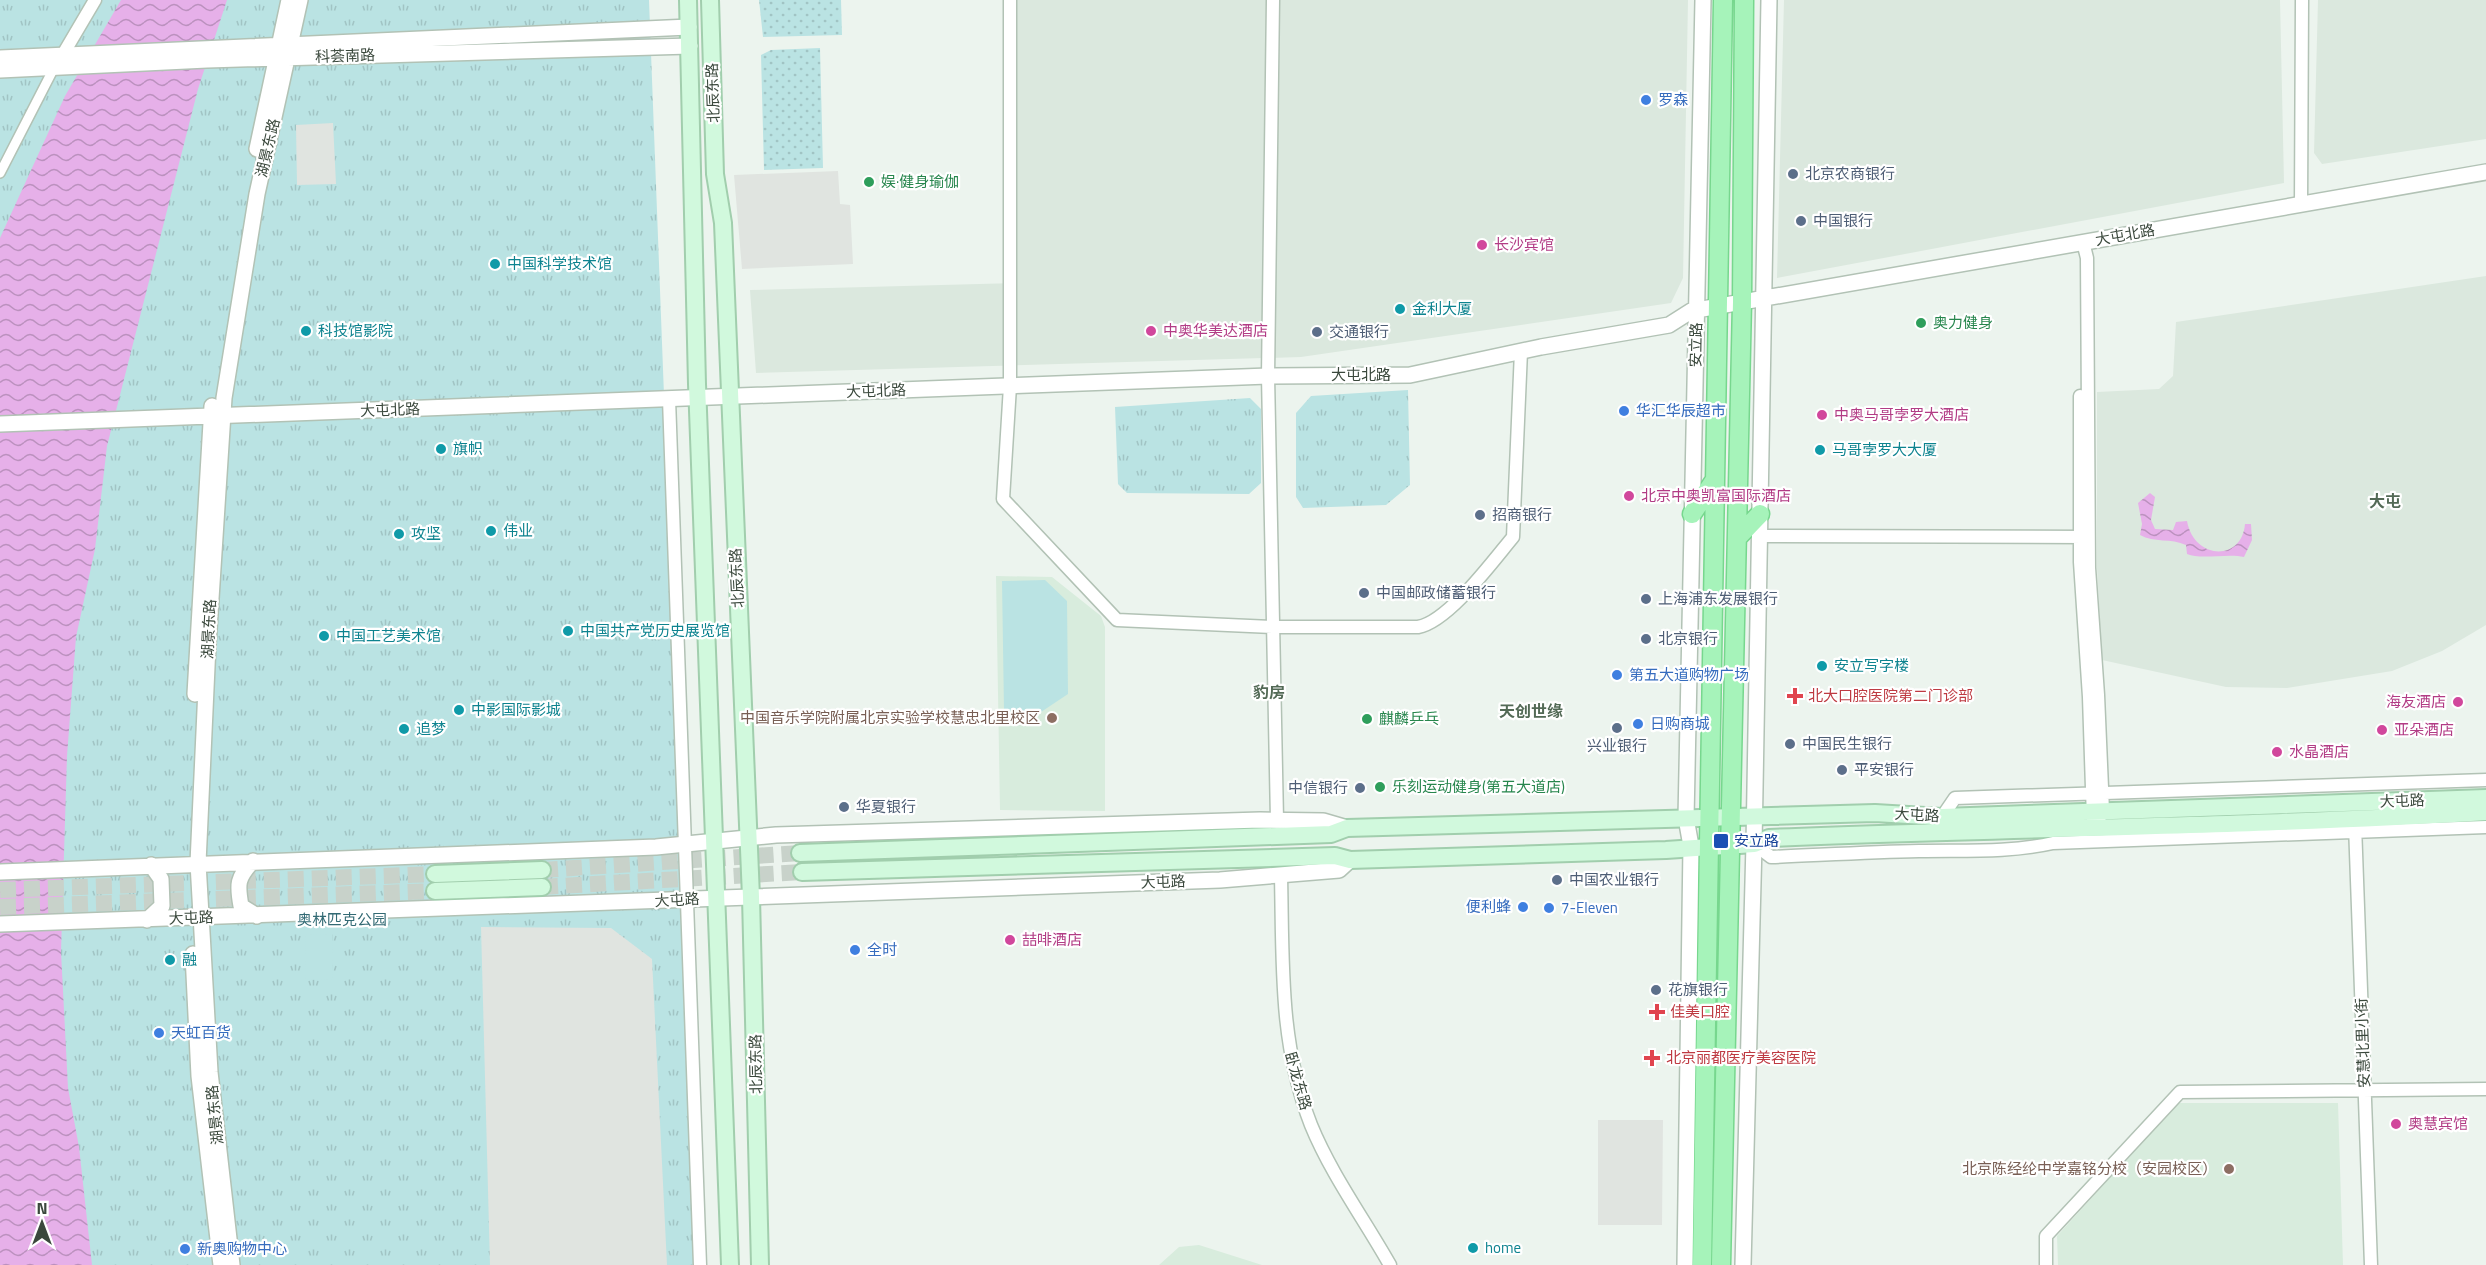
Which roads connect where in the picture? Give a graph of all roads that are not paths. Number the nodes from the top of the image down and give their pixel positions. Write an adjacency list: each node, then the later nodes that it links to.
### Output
1 (95, 0): 17 (street)
2 (289, 0): 15 (street, 湖景东路)
3 (300, 0): 15 (street, 湖景东路)
4 (688, 0): 13 (main road, 北辰东路)
5 (710, 0): 30 (main road, 北辰东路)
6 (1010, 0): 29 (street)
7 (1273, 0): 28 (street)
8 (1703, 0): 26 (street, 安立路)
9 (1723, 0): 25 (main road, 安立路)
10 (1744, 0): 24 (main road)
11 (1769, 0): 23 (street)
12 (2302, 0): 21 (street)
13 (689, 27): 14 (main road, 北辰东路); 15 (street, 科荟南路)
14 (690, 46): 15 (street, 科荟南路); 31 (main road, 北辰东路)
15 (283, 52): 17 (street, 科荟南路); 33 (street, 湖景东路)
16 (0, 58): 17 (street, 科荟南路)
17 (58, 62): 18 (street, 科荟南路); 20 (street)
18 (0, 70)
19 (2486, 172): 21 (street, 大屯北路)
20 (0, 173)
21 (2301, 205): 22 (street, 大屯北路)
22 (2083, 242): 23 (street, 大屯北路); 39 (street)
23 (1764, 299): 24 (street, 大屯北路); 37 (street)
24 (1742, 302): 25 (street, 大屯北路); 40 (main road)
25 (1716, 307): 26 (street, 大屯北路); 35 (main road, 安立路)
26 (1697, 310): 27 (street, 大屯北路); 36 (street, 安立路)
27 (1521, 351): 28 (street, 大屯北路); 41 (street)
28 (1268, 376): 29 (street, 大屯北路); 41 (street)
29 (1010, 386): 30 (street, 大屯北路); 41 (street)
30 (729, 396): 31 (street, 大屯北路); 57 (main road, 北辰东路)
31 (698, 397): 32 (street, 大屯北路); 58 (main road, 北辰东路)
32 (669, 399): 33 (street, 大屯北路); 59 (street)
33 (216, 416): 34 (street, 大屯北路); 67 (street, 湖景东路)
34 (0, 424)
35 (1714, 481): 36 (main road); 48 (main road, 安立路)
36 (1692, 514): 51 (street, 安立路)
37 (1760, 514): 38 (street); 40 (main road)
38 (1760, 536): 39 (street); 47 (street)
39 (2084, 537): 43 (street)
40 (1737, 538): 49 (main road)
41 (1273, 627): 52 (street)
42 (2486, 780): 43 (street)
43 (2097, 793): 45 (street); 50 (street)
44 (2486, 798): 45 (main road, 大屯路)
45 (2098, 811): 50 (main road, 大屯路); 56 (street)
46 (2486, 812): 53 (main road, 大屯路)
47 (1754, 816): 49 (main road, 大屯路); 50 (main road, 大屯路); 61 (street)
48 (1710, 817): 49 (main road, 大屯路); 51 (main road, 大屯路); 62 (main road, 安立路)
49 (1732, 817): 60 (main road)
50 (1942, 817)
51 (1686, 818): 55 (main road, 大屯路); 63 (street, 安立路)
52 (1277, 820): 55 (street, 大屯路); 57 (street, 大屯路)
53 (2355, 826): 54 (street); 56 (main road, 大屯路); 61 (street); 82 (street, 安慧北里小街)
54 (2486, 827)
55 (1347, 828): 64 (main road, 大屯路)
56 (2093, 829): 61 (main road, 大屯路)
57 (749, 838): 58 (street, 大屯路); 74 (main road, 北辰东路)
58 (713, 841): 59 (street, 大屯路); 75 (main road, 北辰东路)
59 (685, 844): 66 (street, 大屯路); 76 (street)
60 (1732, 844): 61 (main road, 大屯路); 62 (main road, 大屯路); 91 (main road)
61 (1754, 844): 92 (street)
62 (1710, 845): 63 (main road, 大屯路); 90 (main road, 安立路)
63 (1691, 846): 65 (main road, 大屯路); 89 (street, 安立路)
64 (800, 853)
65 (1350, 860): 71 (main road, 大屯路); 72 (street, 大屯路)
66 (253, 861): 67 (street, 大屯路); 77 (street)
67 (194, 863): 68 (street, 大屯路); 78 (street, 湖景东路)
68 (150, 865): 70 (street, 大屯路); 79 (street)
69 (542, 870): 73 (main road)
70 (0, 872)
71 (802, 872)
72 (1281, 876): 74 (street, 大屯路); 88 (street, 卧龙东路)
73 (542, 888)
74 (751, 897): 75 (street, 大屯路); 87 (main road, 北辰东路)
75 (715, 898): 76 (street, 大屯路); 86 (main road, 北辰东路)
76 (687, 900): 77 (street, 大屯路); 85 (street)
77 (257, 916): 78 (street, 大屯路)
78 (196, 918): 79 (street, 大屯路); 83 (street, 湖景东路); 84 (street, 湖景东路)
79 (147, 920): 80 (street, 大屯路)
80 (0, 924)
81 (2486, 1089): 82 (street)
82 (2365, 1091): 93 (street); 94 (street, 安慧北里小街)
83 (221, 1265)
84 (232, 1265)
85 (700, 1265)
86 (730, 1265)
87 (760, 1265)
88 (1390, 1265)
89 (1686, 1265)
90 (1702, 1265)
91 (1721, 1265)
92 (1743, 1265)
93 (2046, 1265)
94 (2371, 1265)

